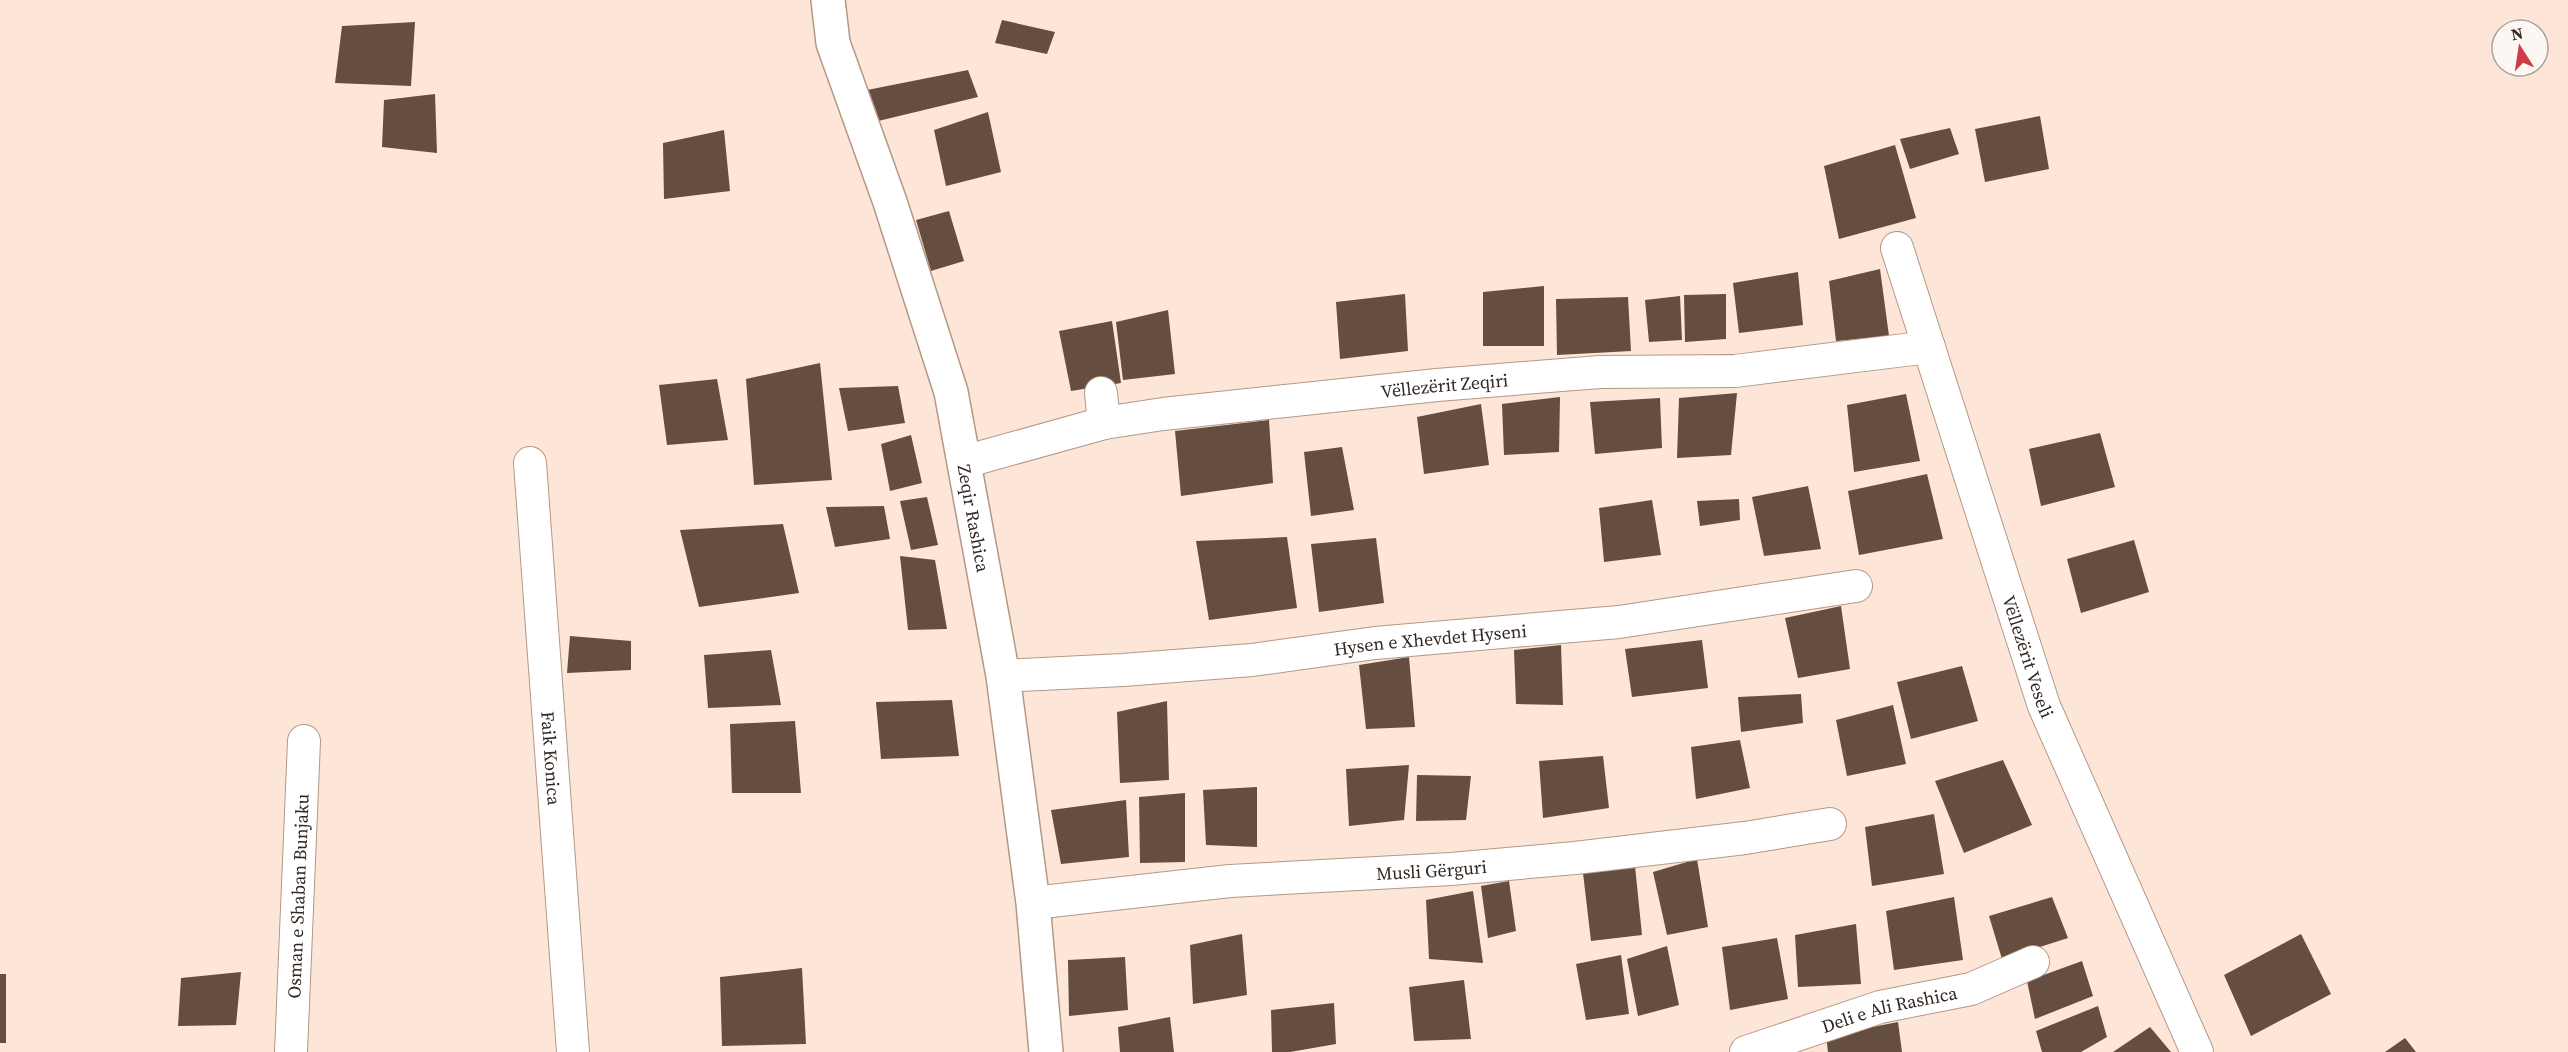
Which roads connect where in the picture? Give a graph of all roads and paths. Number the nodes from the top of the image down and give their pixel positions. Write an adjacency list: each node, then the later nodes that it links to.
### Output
1 (828, 0): 4 (street, Zeqir Rashica)
2 (1897, 248): 3 (street, Vëllezërit Veseli)
3 (1929, 347): 4 (street, Vëllezërit Zeqiri); 16 (street, Vëllezërit Veseli)
4 (964, 462): 7 (street, Zeqir Rashica)
5 (530, 463): 13 (street, Faik Konica)
6 (1856, 586): 7 (street, Hysen e Xhevdet Hyseni)
7 (1003, 676): 10 (street, Zeqir Rashica)
8 (304, 741): 12 (street, Osman e Shaban Bunjaku)
9 (1830, 824): 10 (street, Musli Gërguri)
10 (1033, 903): 14 (street, Zeqir Rashica)
11 (2033, 962): 15 (street, Deli e Ali Rashica)
12 (291, 1052)
13 (573, 1052)
14 (1046, 1052)
15 (1746, 1052)
16 (2197, 1052)

